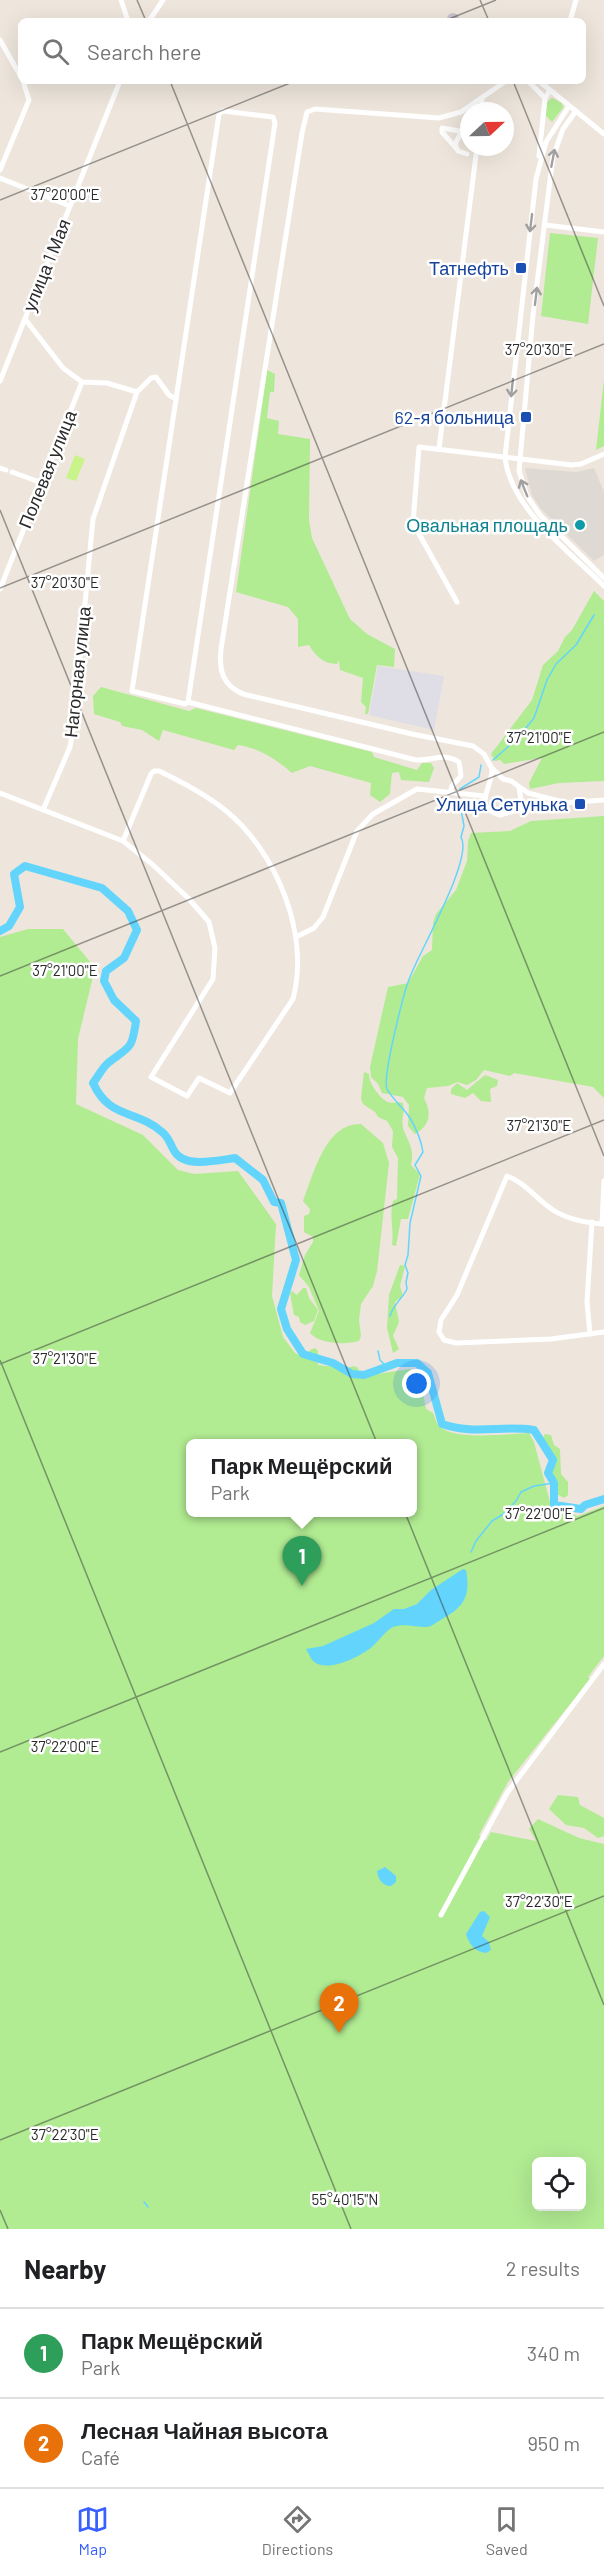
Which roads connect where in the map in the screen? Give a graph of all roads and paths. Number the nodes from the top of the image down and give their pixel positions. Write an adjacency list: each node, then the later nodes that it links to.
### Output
1 (121, 0): 4 (street)
2 (163, 0): 5 (street)
3 (576, 0): 6 (street)
4 (127, 18)
5 (150, 18)
6 (571, 18)
7 (0, 40): 9 (street)
8 (18, 65): 9 (street)
9 (14, 66): 10 (street)
10 (18, 72)
11 (23, 84): 31 (street)
12 (119, 84): 33 (street, улица 1 Мая)
13 (502, 84): 18 (street)
14 (531, 84): 17 (street)
15 (543, 84): 16 (street)
16 (550, 90): 17 (street); 20 (street)
17 (546, 98): 22 (street)
18 (482, 99): 19 (street); 54 (street)
19 (482, 102)
20 (569, 106): 21 (street); 23 (street)
21 (576, 111): 25 (street); 34 (street, one-way to 21)
22 (543, 119): 23 (street); 30 (street)
23 (555, 124): 30 (street)
24 (460, 131): 27 (street)
25 (604, 134)
26 (460, 135): 27 (street)
27 (456, 148): 28 (street)
28 (460, 151)
29 (476, 156): 43 (street)
30 (539, 161): 36 (street, one-way to 36)
31 (0, 170)
32 (0, 178): 33 (street)
33 (70, 206): 38 (street, улица 1 Мая)
34 (545, 225): 35 (street); 37 (street, one-way to 34)
35 (604, 232)
36 (520, 313): 37 (street); 45 (street, one-way to 45)
37 (533, 315): 46 (street)
38 (25, 319): 39 (street, улица 1 Мая); 40 (street)
39 (0, 381)
40 (82, 382): 41 (street); 48 (street, Полевая улица)
41 (137, 392): 42 (street); 63 (street, Нагорная улица)
42 (176, 399): 53 (street); 53 (street)
43 (439, 449): 45 (street); 52 (street)
44 (604, 454): 46 (street)
45 (505, 457): 46 (street); 50 (street)
46 (518, 458): 49 (street, one-way to 46)
47 (6, 470): 48 (street)
48 (42, 483): 51 (street, Полевая улица)
49 (604, 578)
50 (604, 586)
51 (0, 589)
52 (457, 602)
53 (188, 702): 59 (street)
54 (492, 767): 55 (street); 56 (street)
55 (503, 779): 56 (street); 57 (street)
56 (490, 783): 60 (street)
57 (519, 788): 62 (street); 64 (street)
58 (0, 793): 63 (street)
59 (450, 793): 60 (street); 66 (street)
60 (484, 796): 64 (street)
61 (604, 800): 62 (street)
62 (560, 801): 64 (street)
63 (43, 810): 65 (street)
64 (516, 810)
65 (123, 841): 66 (street); 66 (street)
66 (296, 937)
67 (604, 1181): 69 (street)
68 (592, 1222): 69 (street); 71 (street); 71 (street)
69 (603, 1224)
70 (604, 1332): 71 (street)
71 (590, 1334)
72 (604, 1664): 73 (street)
73 (441, 1915)

